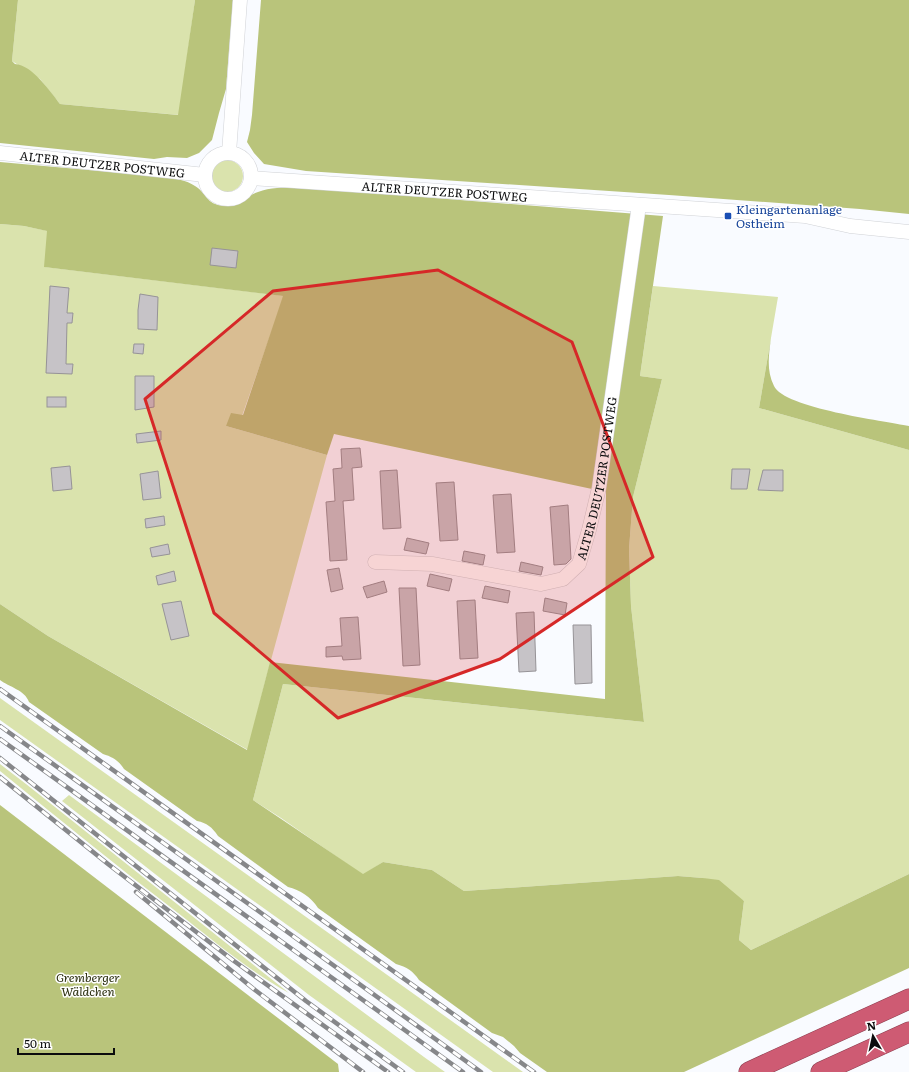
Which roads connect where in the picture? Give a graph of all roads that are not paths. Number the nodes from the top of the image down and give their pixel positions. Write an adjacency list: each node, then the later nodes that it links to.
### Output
1 (240, 0): 3 (street)
2 (0, 153): 4 (street, ALTER DEUTZER POSTWEG)
3 (229, 153): 4 (street); 5 (street)
4 (205, 175): 5 (street)
5 (251, 178): 6 (street, ALTER DEUTZER POSTWEG)
6 (639, 205): 7 (street, ALTER DEUTZER POSTWEG); 8 (street, ALTER DEUTZER POSTWEG)
7 (909, 232)
8 (375, 562)
9 (909, 999): 11 (highway)
10 (909, 1032): 12 (highway)
11 (749, 1072)
12 (821, 1072)

